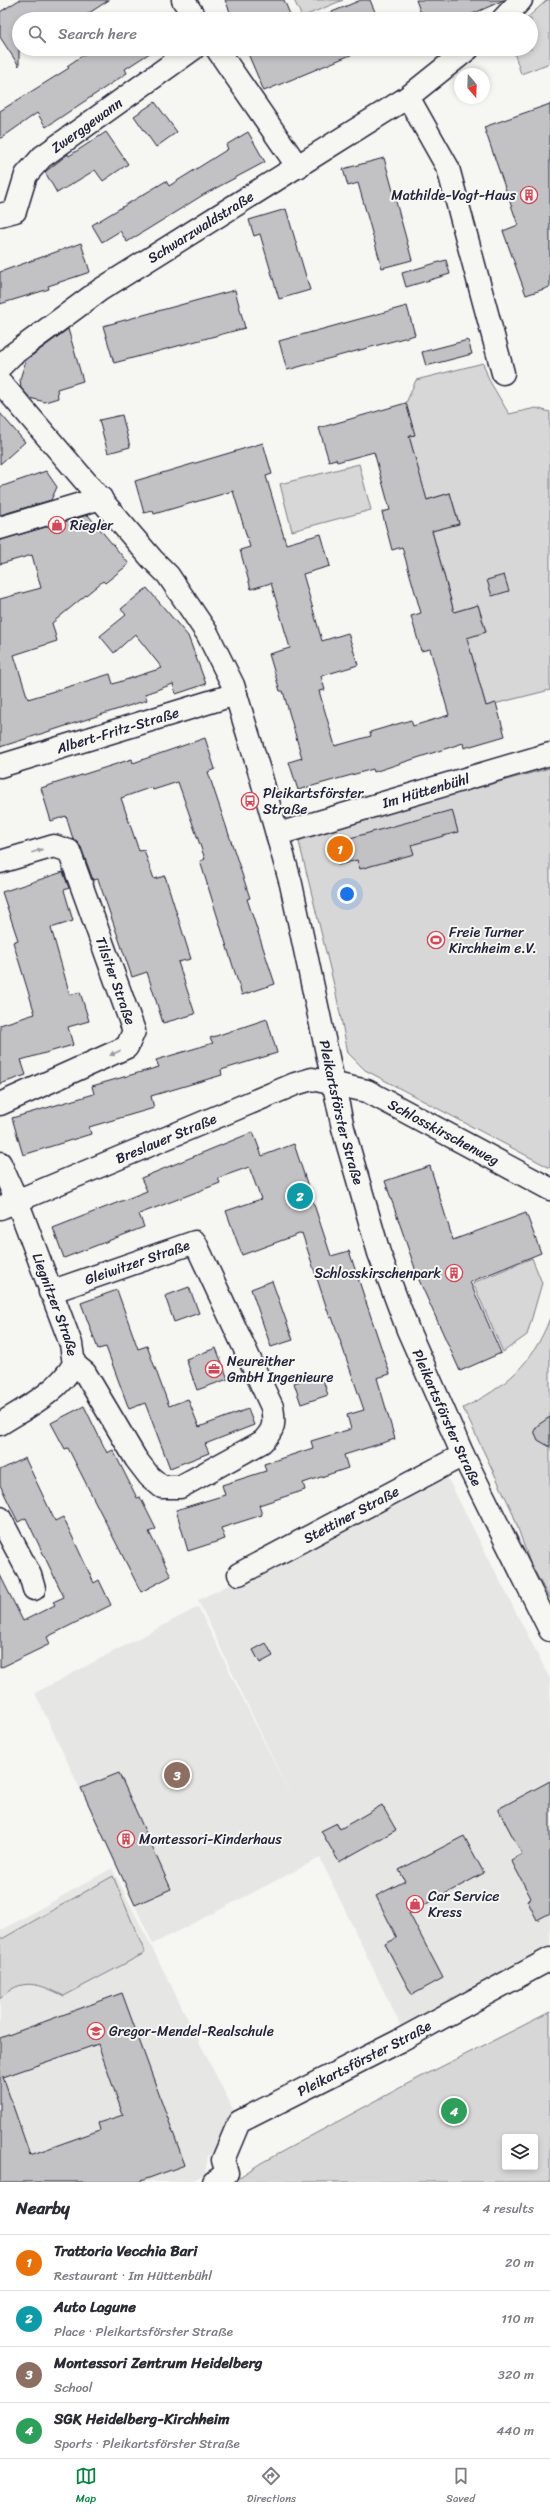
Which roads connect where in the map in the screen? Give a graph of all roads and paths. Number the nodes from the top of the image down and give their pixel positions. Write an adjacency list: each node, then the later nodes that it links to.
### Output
1 (183, 0): 3 (street)
2 (521, 0): 4 (street)
3 (191, 12)
4 (510, 12)
5 (183, 56): 10 (street, Zwerggewann)
6 (222, 56): 9 (street)
7 (459, 56): 8 (street, Schwarzwaldstraße)
8 (408, 97): 9 (street, Schwarzwaldstraße); 12 (street)
9 (298, 167): 11 (street, Schwarzwaldstraße)
10 (0, 215)
11 (0, 367)
12 (503, 372)
13 (0, 382): 14 (street, Pleikartsförster Straße)
14 (101, 498): 15 (street); 16 (street, Pleikartsförster Straße)
15 (0, 528)
16 (236, 694): 18 (street, Albert-Fritz-Straße); 19 (street, Pleikartsförster Straße)
17 (550, 754): 19 (street, Im Hüttenbühl)
18 (0, 766)
19 (278, 834): 21 (street, Pleikartsförster Straße)
20 (0, 862): 22 (street, Tilsiter Straße, one-way to 22)
21 (334, 1082): 24 (street, Schlosskirschenweg); 25 (street, Breslauer Straße); 29 (street, Pleikartsförster Straße)
22 (0, 1104)
23 (0, 1163): 25 (street, Liegnitzer Straße)
24 (550, 1189)
25 (9, 1204): 26 (street, Liegnitzer Straße)
26 (50, 1292): 27 (street, Liegnitzer Straße); 27 (street, Gleiwitzer Straße)
27 (74, 1364): 28 (street, Liegnitzer Straße)
28 (0, 1424)
29 (464, 1455): 31 (street, Stettiner Straße); 33 (street, Pleikartsförster Straße)
30 (0, 1518): 32 (street)
31 (240, 1574)
32 (34, 1589)
33 (550, 1630)
34 (550, 1959): 35 (street, Pleikartsförster Straße)
35 (214, 2182)

